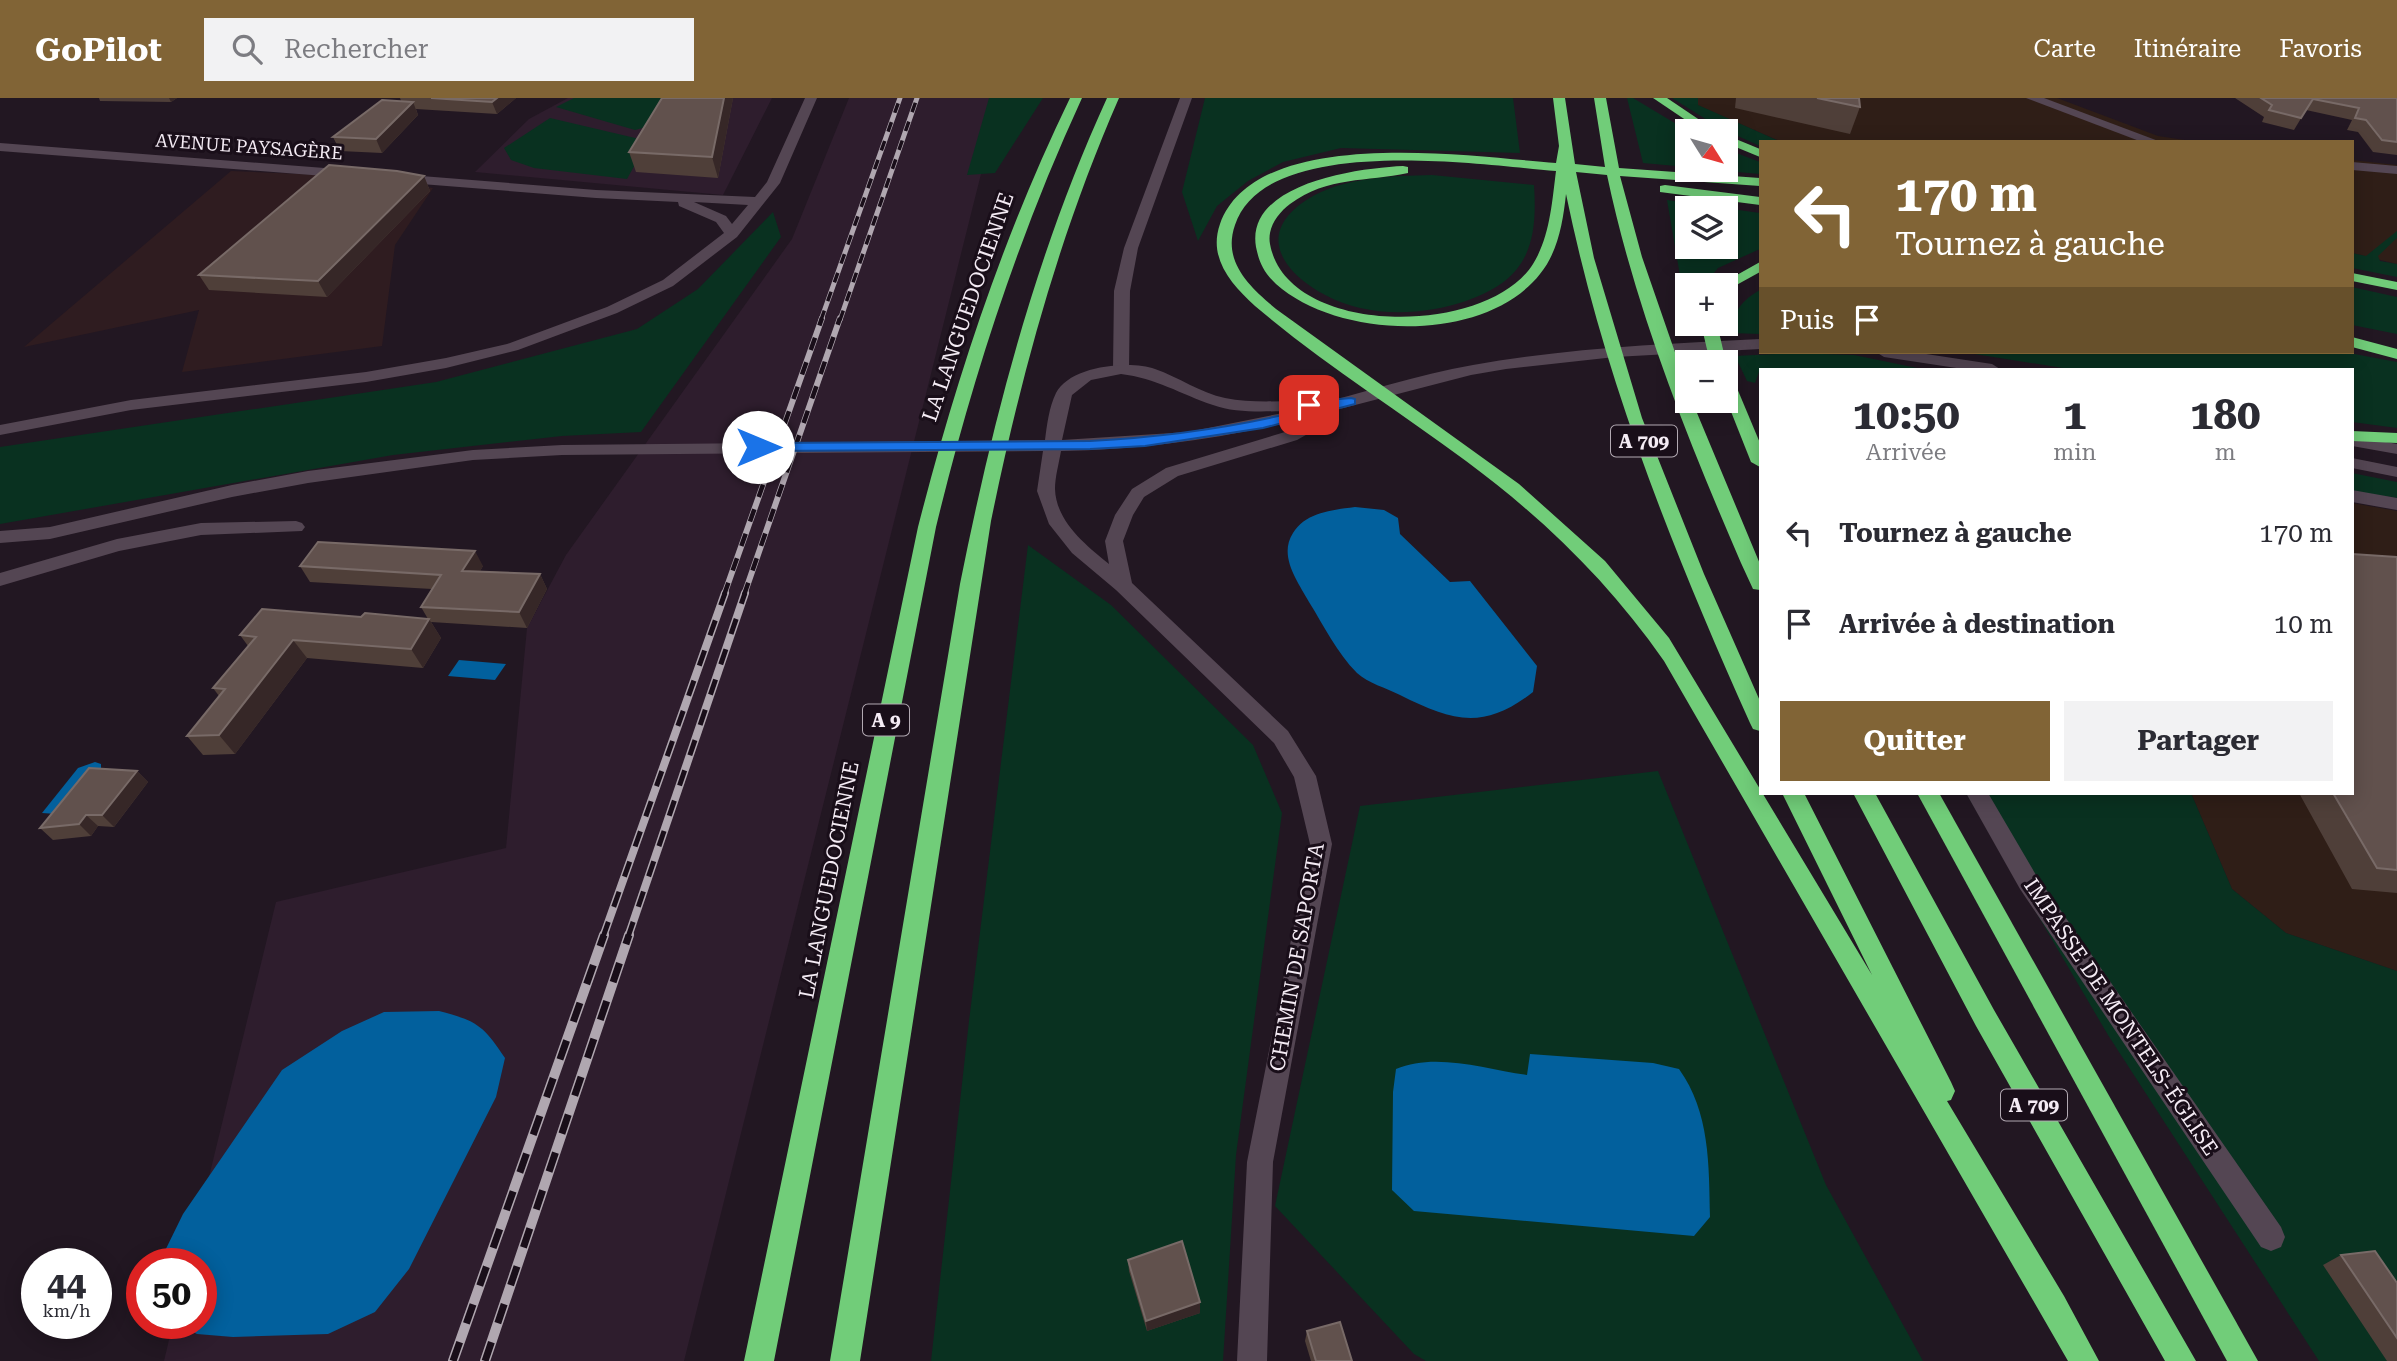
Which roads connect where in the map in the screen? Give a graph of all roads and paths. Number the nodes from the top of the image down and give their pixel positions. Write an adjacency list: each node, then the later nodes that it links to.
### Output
1 (811, 98): 21 (street)
2 (1076, 98): 66 (highway, LA LANGUEDOCIENNE / A 9)
3 (1113, 98): 67 (highway)
4 (1186, 98): 37 (street)
5 (1559, 98): 13 (highway, A 709)
6 (1600, 98): 57 (highway, A 709)
7 (1659, 98): 9 (highway)
8 (2032, 98): 10 (street)
9 (1691, 119)
10 (2149, 140)
11 (1738, 144): 14 (highway)
12 (0, 147): 20 (street, AVENUE PAYSAGÈRE)
13 (1565, 147): 16 (highway); 59 (highway, A 709)
14 (1759, 153)
15 (2354, 166): 17 (street)
16 (1499, 168): 19 (highway); 65 (highway)
17 (2397, 170)
18 (1759, 182): 19 (highway)
19 (1671, 183): 22 (highway)
20 (662, 197): 21 (street, AVENUE PAYSAGÈRE); 23 (street, AVENUE PAYSAGÈRE)
21 (759, 201): 23 (street)
22 (1759, 201)
23 (732, 234): 39 (street)
24 (1759, 266): 26 (highway)
25 (2354, 277): 27 (highway)
26 (1738, 278)
27 (2397, 286)
28 (2354, 339): 31 (highway)
29 (2354, 340): 33 (highway)
30 (1759, 344): 38 (street)
31 (2397, 344)
32 (1901, 354): 34 (street)
33 (2397, 354)
34 (1909, 355): 35 (street); 36 (street)
35 (1959, 368)
36 (1986, 368)
37 (1121, 369): 38 (street); 58 (street, CHEMIN DE SAPORTA)
38 (1351, 402): 53 (street); 58 (street)
39 (131, 405): 41 (street); 42 (street)
40 (1738, 410): 47 (highway)
41 (0, 419)
42 (0, 430)
43 (2354, 438): 45 (highway)
44 (2354, 438): 46 (street)
45 (2397, 438)
46 (2397, 449)
47 (1759, 460)
48 (2354, 463): 49 (street)
49 (2397, 472)
50 (2354, 496): 51 (street)
51 (2397, 504)
52 (296, 527): 56 (street)
53 (50, 533): 54 (street); 55 (street)
54 (0, 537)
55 (0, 552)
56 (0, 580)
57 (1759, 582)
58 (1123, 585): 68 (street, CHEMIN DE SAPORTA)
59 (1759, 721)
60 (1794, 795): 65 (highway)
61 (1865, 795): 70 (highway, A 709)
62 (1929, 795): 71 (highway)
63 (1978, 795): 64 (street, IMPASSE DE MONTELS-ÉGLISE)
64 (2271, 1237)
65 (2060, 1318): 69 (highway)
66 (759, 1361)
67 (845, 1361)
68 (1252, 1361)
69 (2084, 1361)
70 (2181, 1361)
71 (2243, 1361)

